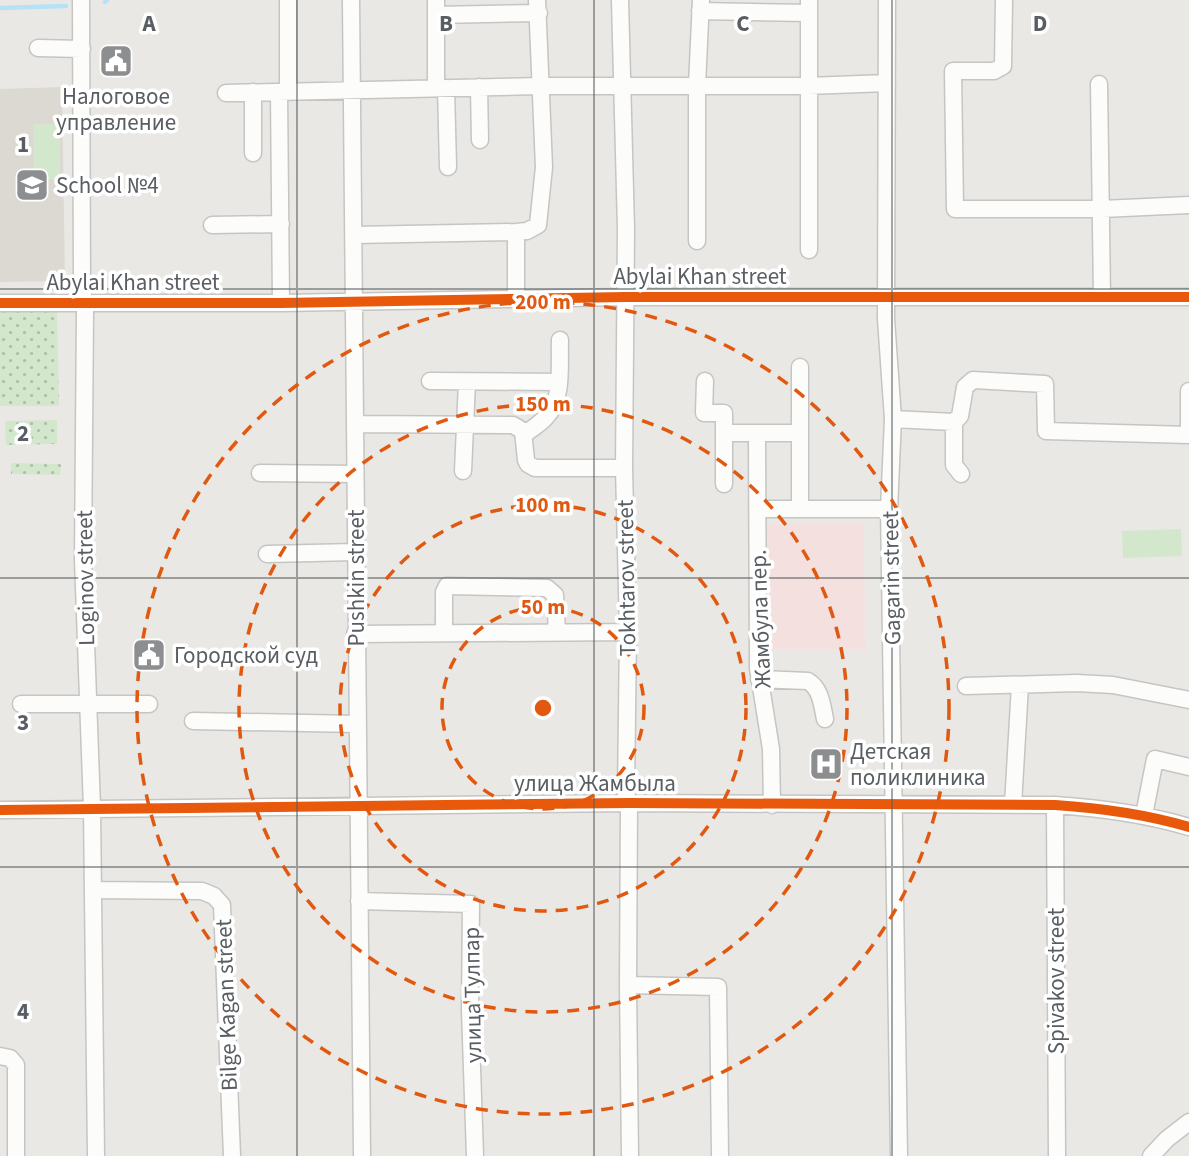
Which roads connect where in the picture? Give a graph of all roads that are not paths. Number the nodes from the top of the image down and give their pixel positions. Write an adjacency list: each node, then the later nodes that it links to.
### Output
1 (82, 0): 12 (street, Loginov street)
2 (288, 0): 23 (street)
3 (351, 0): 21 (street, Pushkin street)
4 (620, 0): 15 (street, Tokhtarov street)
5 (887, 0): 13 (street, Gagarin street)
6 (1004, 0): 29 (street)
7 (701, 5): 8 (street); 16 (street)
8 (809, 6): 18 (street)
9 (538, 7): 10 (street); 17 (street)
10 (436, 8): 20 (street)
11 (38, 48): 12 (street)
12 (82, 49): 43 (street, Loginov street)
13 (887, 83): 18 (street); 38 (street, Gagarin street)
14 (1099, 84): 29 (street)
15 (622, 85): 16 (street); 17 (street); 36 (street, Tokhtarov street)
16 (697, 85): 18 (street); 34 (street)
17 (541, 86): 19 (street); 32 (street)
18 (808, 86): 35 (street)
19 (479, 87): 20 (street); 25 (street)
20 (441, 88): 21 (street); 27 (street)
21 (351, 91): 23 (street); 33 (street, Pushkin street)
22 (253, 92): 23 (street); 24 (street); 26 (street)
23 (284, 92): 30 (street)
24 (226, 93)
25 (480, 139)
26 (253, 153)
27 (448, 167)
28 (1189, 205): 29 (street)
29 (1102, 209): 37 (street)
30 (281, 224): 31 (street); 44 (street)
31 (212, 225)
32 (516, 232): 33 (street); 40 (street)
33 (354, 235): 41 (street, Pushkin street)
34 (697, 241)
35 (809, 250)
36 (625, 296): 38 (street, Abylai Khan street); 40 (street, Abylai Khan street); 61 (street, Tokhtarov street)
37 (1102, 296): 38 (street, Abylai Khan street); 39 (street, Abylai Khan street)
38 (887, 297): 52 (street, Gagarin street)
39 (1189, 297)
40 (516, 299): 41 (street, Abylai Khan street)
41 (354, 300): 44 (street, Abylai Khan street); 54 (street, Pushkin street)
42 (0, 303): 43 (street, Abylai Khan street)
43 (83, 303): 44 (street, Abylai Khan street); 82 (street, Loginov street)
44 (281, 303)
45 (560, 340): 50 (street)
46 (800, 367): 58 (street)
47 (429, 381): 49 (street)
48 (705, 381): 56 (street)
49 (467, 382): 50 (street); 55 (street)
50 (558, 382): 60 (street)
51 (1189, 391): 59 (street)
52 (893, 419): 53 (street); 69 (street, Gagarin street)
53 (954, 422): 59 (street); 65 (street)
54 (355, 424): 55 (street); 64 (street, Pushkin street)
55 (464, 424): 60 (street); 62 (street)
56 (724, 433): 57 (street); 66 (street)
57 (757, 433): 58 (street); 67 (street, Жамбула пер.)
58 (799, 433): 68 (street)
59 (1189, 434)
60 (524, 435): 61 (street)
61 (624, 468): 74 (street, Tokhtarov street)
62 (463, 471)
63 (260, 473): 64 (street)
64 (355, 474): 70 (street, Pushkin street)
65 (961, 474)
66 (724, 484)
67 (758, 509): 68 (street); 76 (street, Жамбула пер.)
68 (800, 509): 69 (street)
69 (889, 509): 88 (street, Gagarin street)
70 (355, 552): 71 (street); 75 (street, Pushkin street)
71 (267, 554)
72 (444, 632): 73 (street); 73 (street); 75 (street)
73 (557, 632): 74 (street)
74 (628, 632): 87 (street, Tokhtarov street)
75 (355, 634): 85 (street, Pushkin street)
76 (759, 679): 83 (street); 89 (street, Жамбула пер.)
77 (1020, 685): 78 (street); 79 (street); 90 (street)
78 (966, 686)
79 (1189, 700)
80 (20, 704): 82 (street)
81 (149, 704): 82 (street)
82 (89, 705): 93 (street, Loginov street)
83 (825, 719)
84 (193, 722): 85 (street)
85 (358, 724): 92 (street, Pushkin street)
86 (1189, 767): 95 (street)
87 (629, 803): 89 (street, улица Жамбыла); 92 (street, улица Жамбыла); 99 (street, Tokhtarov street)
88 (895, 804): 89 (street, улица Жамбыла); 90 (street, улица Жамбыла); 109 (street, Gagarin street)
89 (772, 805)
90 (1013, 805): 91 (street, улица Жамбыла)
91 (1055, 805): 95 (street, улица Жамбыла); 110 (street, Spivakov street)
92 (358, 806): 93 (street, улица Жамбыла); 98 (street, Pushkin street)
93 (92, 808): 94 (street, улица Жамбыла); 97 (street, Loginov street)
94 (0, 810)
95 (1144, 815): 96 (street, улица Жамбыла)
96 (1189, 827)
97 (93, 890): 103 (street, Loginov street); 104 (street, Bilge Kagan street)
98 (359, 901): 105 (street, Pushkin street); 106 (street, улица Тулпар)
99 (628, 985): 107 (street, Tokhtarov street); 108 (street)
100 (0, 1056): 102 (street)
101 (1189, 1122): 111 (street)
102 (16, 1156)
103 (96, 1156)
104 (232, 1156)
105 (362, 1156)
106 (475, 1156)
107 (630, 1156)
108 (720, 1156)
109 (899, 1156)
110 (1058, 1156)
111 (1152, 1156)

